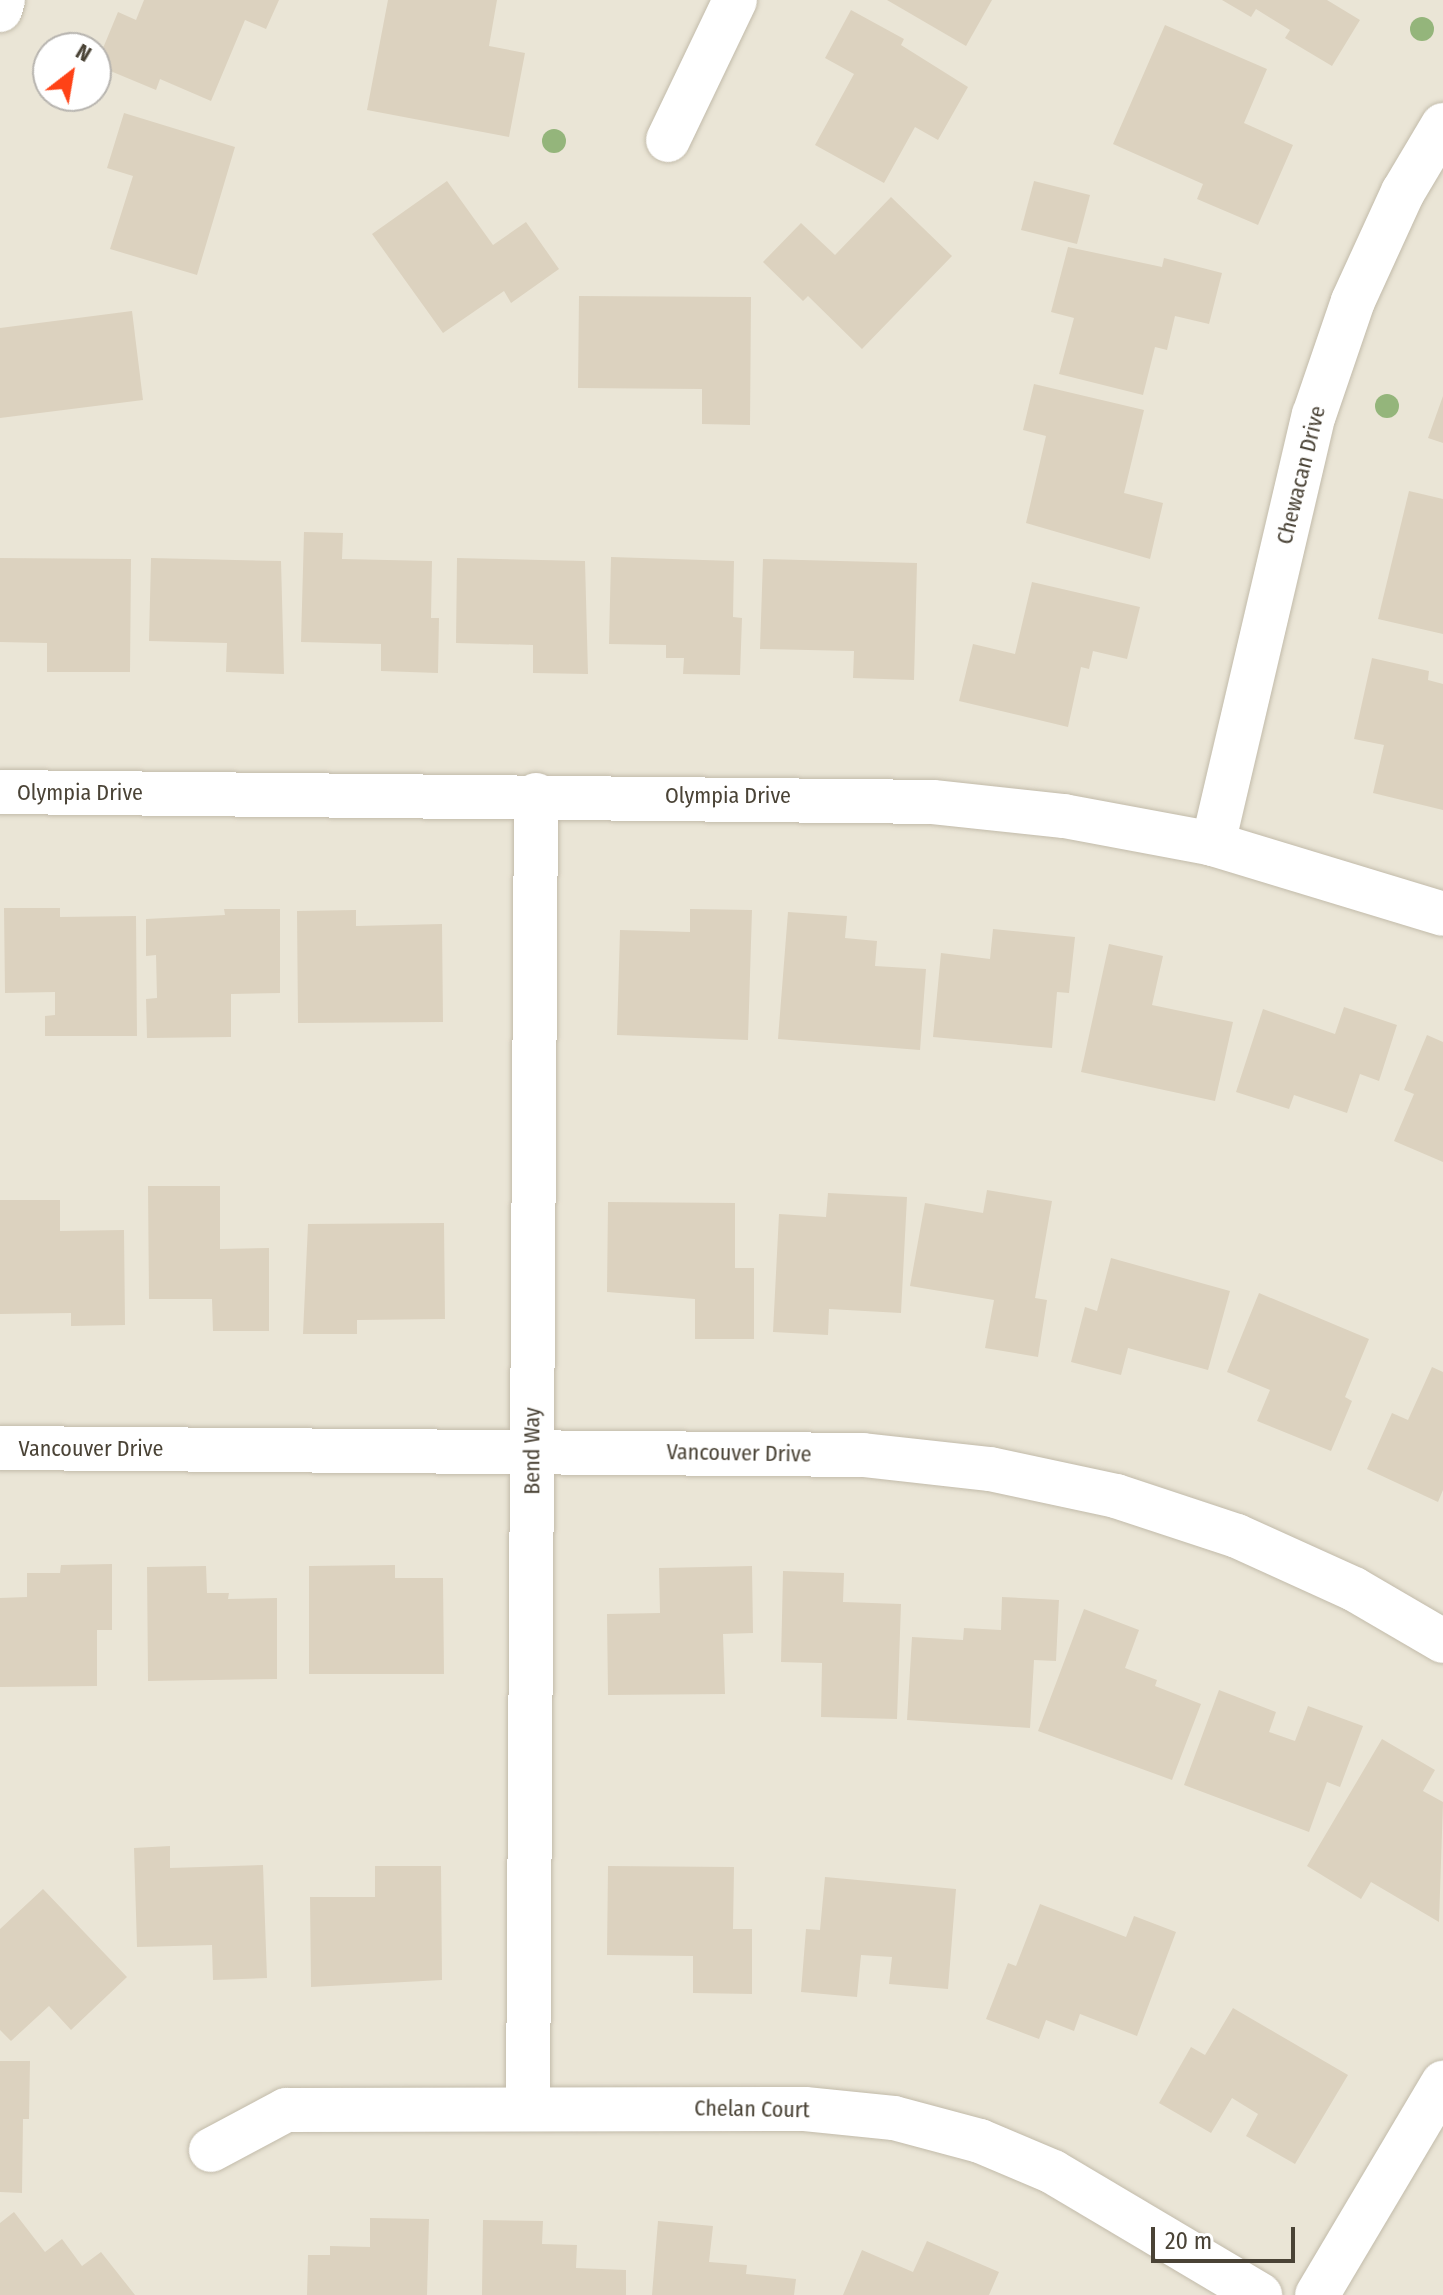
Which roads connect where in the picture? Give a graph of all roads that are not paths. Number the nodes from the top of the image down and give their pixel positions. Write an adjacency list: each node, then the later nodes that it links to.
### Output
1 (3, 0): 3 (street)
2 (735, 0): 5 (street)
3 (0, 10)
4 (1443, 125): 8 (street, Chewacan Drive)
5 (668, 140)
6 (0, 792): 7 (street, Olympia Drive)
7 (536, 795): 8 (street, Olympia Drive); 11 (street, Bend Way)
8 (1213, 844): 9 (street, Olympia Drive)
9 (1443, 914)
10 (0, 1448): 11 (street, Vancouver Drive)
11 (532, 1451): 12 (street, Vancouver Drive); 14 (street, Bend Way)
12 (1443, 1641)
13 (1443, 2083): 17 (street)
14 (528, 2107): 15 (street, Chelan Court); 16 (street, Chelan Court)
15 (211, 2150)
16 (1260, 2295)
17 (1317, 2295)

